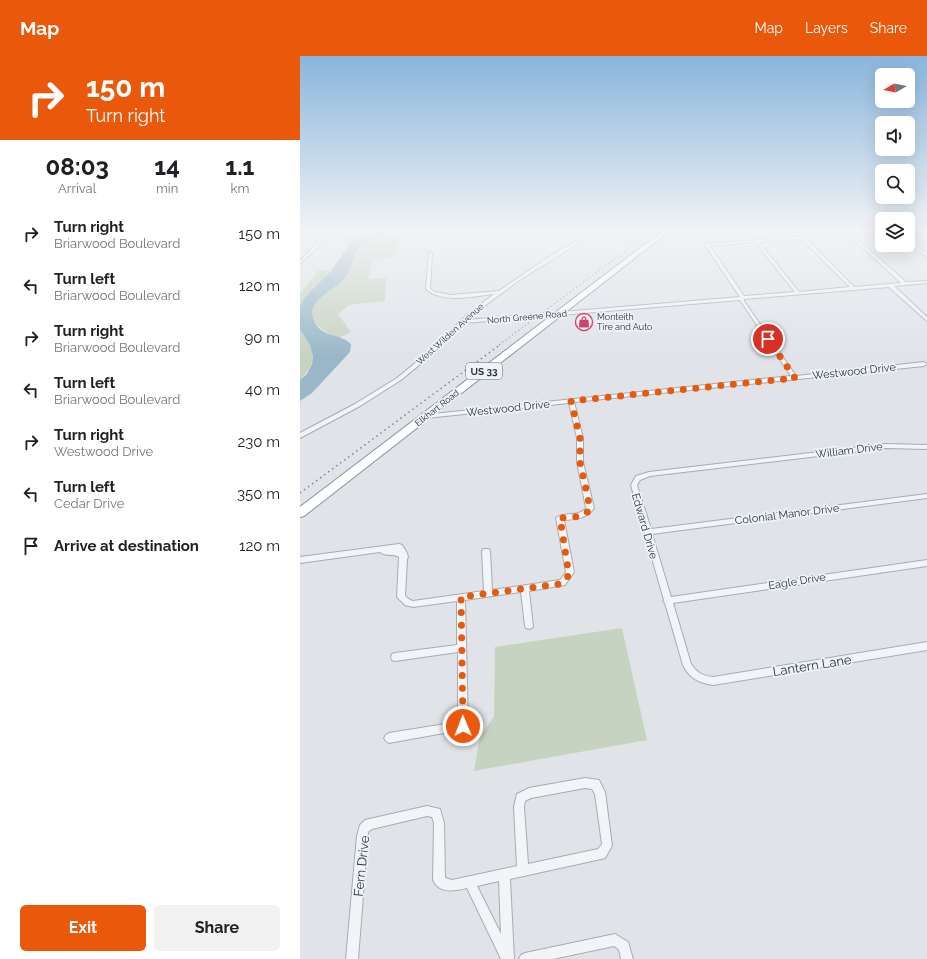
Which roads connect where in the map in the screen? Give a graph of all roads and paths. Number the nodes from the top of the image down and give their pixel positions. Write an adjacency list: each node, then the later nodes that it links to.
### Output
1 (429, 271): 12 (street)
2 (529, 271): 12 (street, West Wilden Avenue)
3 (614, 271): 15 (highway, Elkhart Road / US 33)
4 (725, 271): 14 (street)
5 (780, 271): 13 (street)
6 (836, 271): 11 (street)
7 (891, 271): 9 (street)
8 (927, 282): 9 (street, North Greene Road)
9 (905, 284): 10 (street, North Greene Road)
10 (890, 285): 11 (street, North Greene Road); 16 (street)
11 (853, 288): 13 (street, North Greene Road)
12 (499, 292): 17 (street, West Wilden Avenue)
13 (798, 293): 14 (street, North Greene Road)
14 (742, 298): 15 (street, North Greene Road); 19 (street)
15 (558, 314): 17 (street, North Greene Road); 21 (highway, Elkhart Road / US 33)
16 (927, 320)
17 (462, 322): 22 (street, West Wilden Avenue)
18 (924, 364): 19 (street, Westwood Drive)
19 (795, 378): 20 (street, Westwood Drive)
20 (571, 401): 21 (street, Westwood Drive); 33 (street)
21 (426, 416): 26 (highway, Elkhart Road / US 33)
22 (300, 436)
23 (927, 447): 24 (street, William Drive)
24 (770, 460): 27 (street, Edward Drive)
25 (927, 496): 27 (street, Colonial Manor Drive)
26 (300, 512)
27 (647, 532): 36 (street, Edward Drive)
28 (486, 551): 34 (street)
29 (404, 557): 30 (street); 32 (street); 35 (street)
30 (300, 560)
31 (927, 562): 36 (street, Eagle Drive)
32 (300, 565)
33 (525, 588): 34 (street); 37 (street)
34 (488, 593): 35 (street)
35 (461, 597): 39 (street)
36 (667, 601): 41 (street, Edward Drive)
37 (529, 626)
38 (927, 646): 41 (street, Lantern Lane)
39 (462, 648): 40 (street); 42 (street)
40 (395, 657)
41 (697, 677)
42 (390, 738)
43 (523, 870): 43 (street); 44 (street)
44 (504, 876): 45 (street); 47 (street)
45 (470, 883): 46 (street, Fern Drive); 47 (street)
46 (352, 959)
47 (507, 959)
48 (525, 959): 49 (street)
49 (627, 959)

